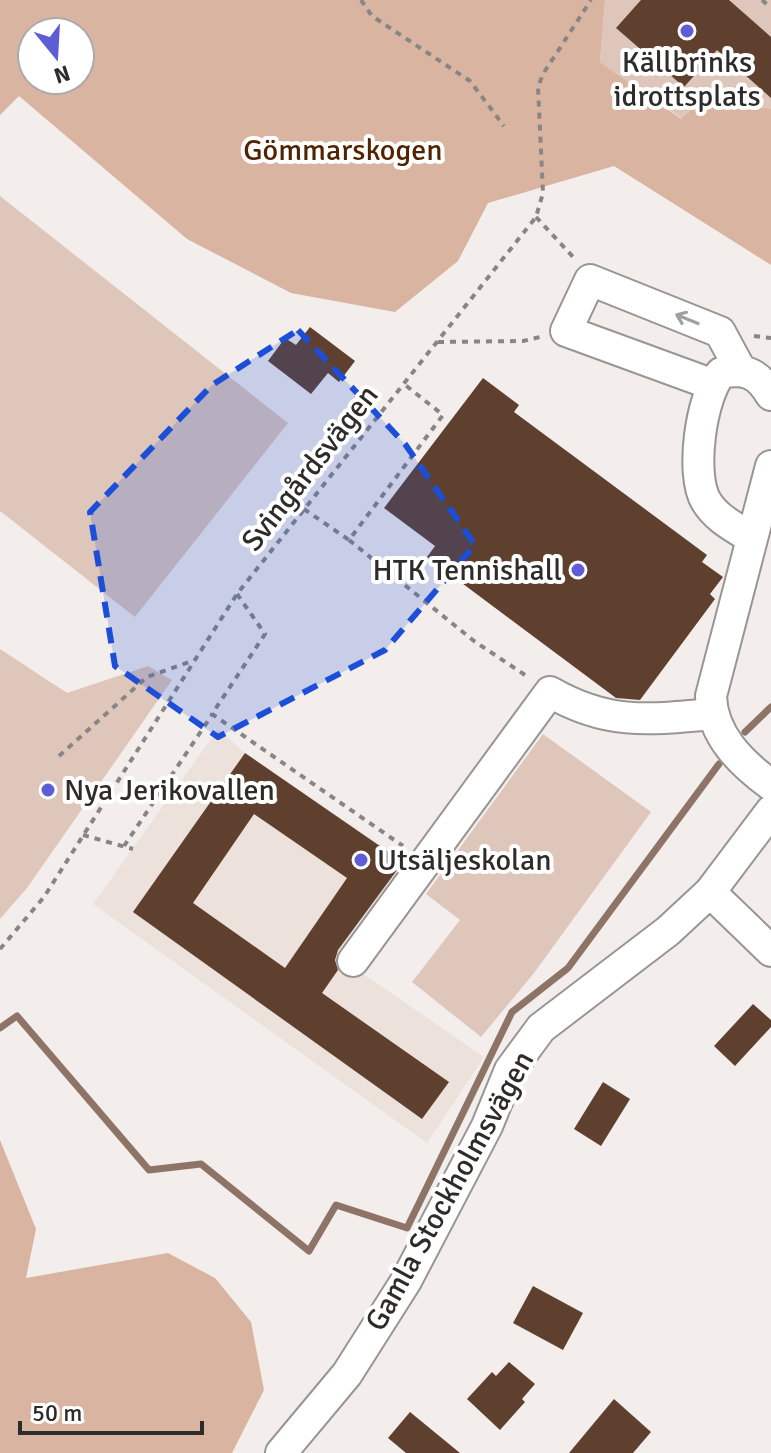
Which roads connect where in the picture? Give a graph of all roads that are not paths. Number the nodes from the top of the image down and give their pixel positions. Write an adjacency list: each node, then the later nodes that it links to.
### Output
1 (740, 369): 2 (street); 2 (street, one-way to 2); 3 (street)
2 (711, 384): 5 (street)
3 (771, 395)
4 (771, 466): 5 (street)
5 (750, 537): 6 (street)
6 (712, 714): 7 (street); 11 (street)
7 (771, 785)
8 (771, 811): 9 (street, Gamla Stockholmsvägen)
9 (710, 892): 10 (street); 12 (street, Gamla Stockholmsvägen)
10 (771, 951)
11 (353, 961)
12 (291, 1450)

